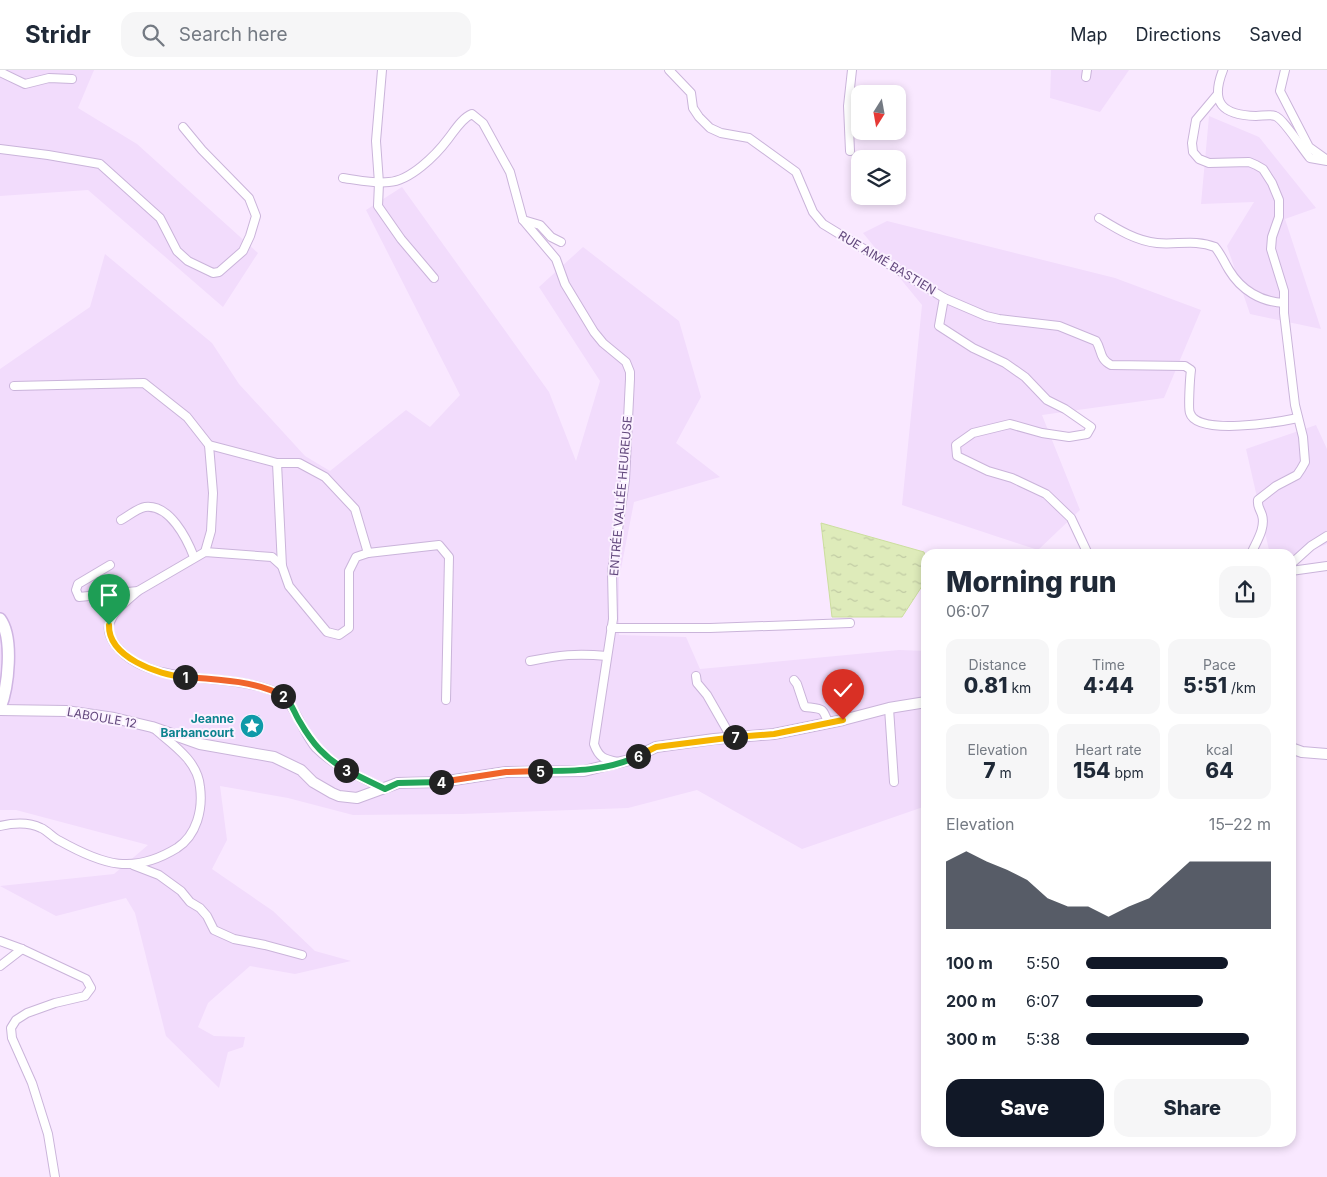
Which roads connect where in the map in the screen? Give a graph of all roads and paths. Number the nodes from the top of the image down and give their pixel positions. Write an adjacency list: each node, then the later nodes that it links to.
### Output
1 (382, 70): 14 (street)
2 (669, 70): 19 (street, RUE AIMÉ BASTIEN)
3 (852, 70): 11 (street)
4 (1222, 70): 8 (street)
5 (1284, 70): 12 (street)
6 (0, 72): 7 (street)
7 (72, 79)
8 (1217, 95): 12 (street); 20 (street)
9 (183, 127): 10 (street)
10 (0, 149)
11 (850, 152)
12 (1327, 160)
13 (343, 178): 14 (street)
14 (379, 183): 16 (street, ENTRÉE VALLÉE HEUREUSE); 18 (street)
15 (1099, 218): 20 (street)
16 (523, 220): 17 (street); 40 (street, ENTRÉE VALLÉE HEUREUSE)
17 (561, 242)
18 (434, 278)
19 (944, 298): 22 (street); 27 (street, RUE AIMÉ BASTIEN)
20 (1284, 303): 22 (street)
21 (14, 386): 23 (street)
22 (1298, 418): 28 (street)
23 (209, 445): 24 (street); 29 (street)
24 (277, 463): 30 (street); 34 (street)
25 (121, 520): 31 (street)
26 (1327, 536): 32 (street)
27 (1086, 549)
28 (1253, 549)
29 (205, 552): 31 (street); 34 (street)
30 (368, 553): 34 (street); 46 (street)
31 (194, 557): 37 (street)
32 (1296, 560)
33 (110, 565): 37 (street)
34 (282, 566)
35 (1327, 566): 36 (street)
36 (1296, 570)
37 (138, 591): 57 (street)
38 (0, 619): 45 (main road)
39 (850, 623): 40 (street)
40 (611, 628): 41 (street, ENTRÉE VALLÉE HEUREUSE)
41 (607, 656): 42 (street); 55 (street, ENTRÉE VALLÉE HEUREUSE)
42 (530, 661)
43 (696, 676): 52 (street)
44 (794, 680): 50 (street)
45 (2, 693): 49 (main road)
46 (446, 700)
47 (921, 703): 48 (street, LABOULE 12)
48 (888, 708): 50 (street, LABOULE 12); 56 (street)
49 (0, 709): 51 (street, LABOULE 12)
50 (828, 723): 52 (street, LABOULE 12)
51 (152, 727): 57 (street, LABOULE 12); 61 (street)
52 (731, 737): 55 (street, LABOULE 12)
53 (1296, 750): 54 (street)
54 (1327, 754)
55 (620, 762): 57 (street, LABOULE 12)
56 (894, 782)
57 (385, 789)
58 (9, 824): 59 (street); 60 (street); 61 (street)
59 (0, 826)
60 (0, 830)
61 (133, 865): 64 (street)
62 (0, 941): 63 (street)
63 (22, 949): 65 (street); 66 (street)
64 (302, 954)
65 (0, 966)
66 (55, 1177)

